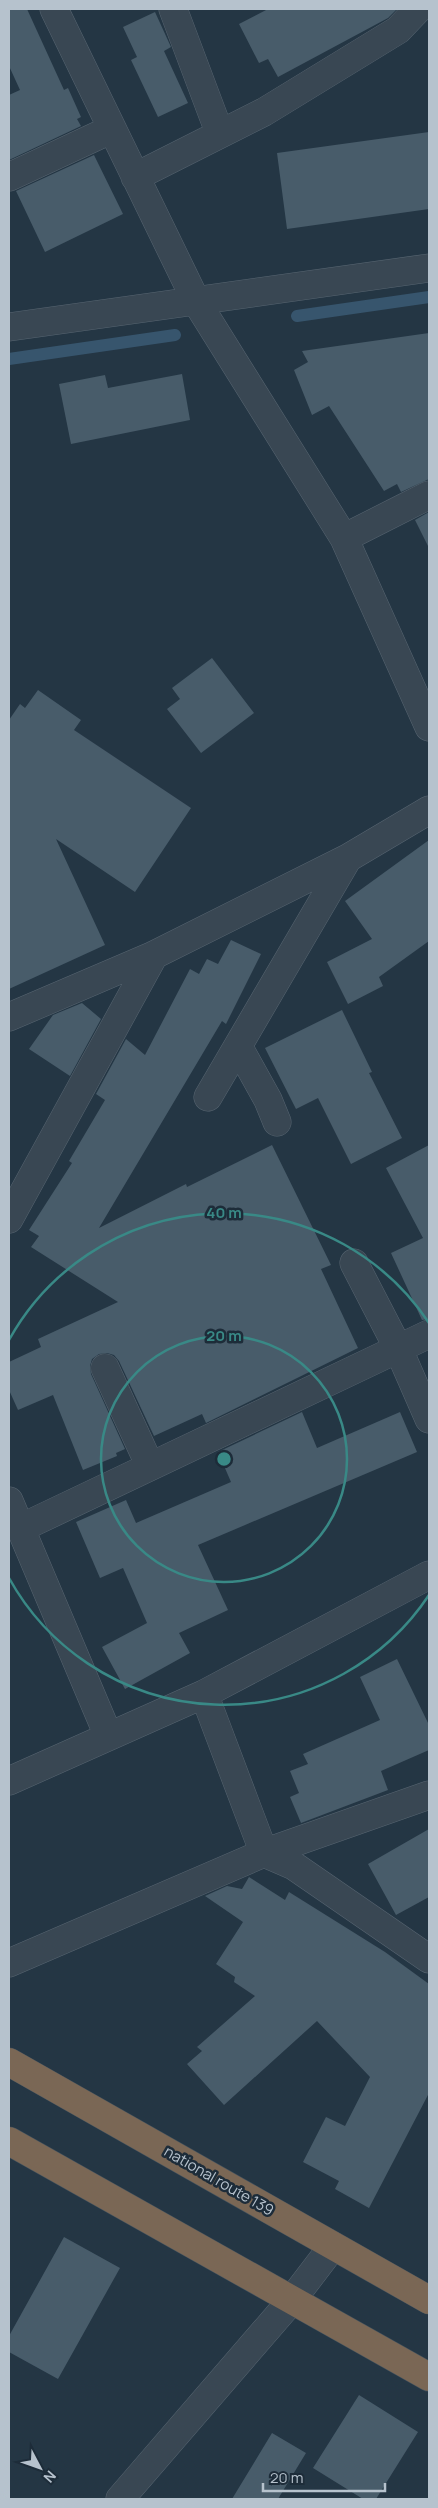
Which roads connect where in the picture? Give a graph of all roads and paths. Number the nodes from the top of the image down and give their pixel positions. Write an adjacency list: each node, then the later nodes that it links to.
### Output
1 (54, 9): 4 (street)
2 (172, 9): 5 (street)
3 (418, 9): 5 (street)
4 (112, 128): 6 (street); 7 (street)
5 (220, 134): 7 (street)
6 (9, 177)
7 (135, 177): 9 (street)
8 (429, 268): 9 (street)
9 (196, 301): 10 (street); 12 (street)
10 (9, 328)
11 (429, 495): 12 (street)
12 (344, 538): 13 (street)
13 (429, 726)
14 (429, 810): 15 (street)
15 (348, 858): 16 (street); 18 (street)
16 (154, 955): 17 (street); 21 (street)
17 (9, 1017)
18 (238, 1046): 19 (street); 20 (street)
19 (208, 1097)
20 (277, 1122)
21 (9, 1219)
22 (354, 1264): 24 (street)
23 (429, 1334): 24 (street)
24 (398, 1348): 26 (street); 27 (street)
25 (105, 1368): 27 (street)
26 (429, 1419)
27 (150, 1466): 29 (street)
28 (9, 1501): 29 (street)
29 (20, 1528): 32 (street)
30 (429, 1576): 31 (street)
31 (204, 1694): 32 (street); 35 (street)
32 (108, 1735): 33 (street)
33 (9, 1781)
34 (429, 1795): 35 (street)
35 (264, 1853): 36 (street); 37 (street)
36 (429, 1960)
37 (9, 1964)
38 (9, 2062): 40 (highway, national route 139)
39 (9, 2142): 42 (highway)
40 (333, 2246): 41 (highway, national route 139); 42 (street)
41 (429, 2300)
42 (291, 2301): 43 (highway); 44 (street)
43 (429, 2377)
44 (120, 2499)

